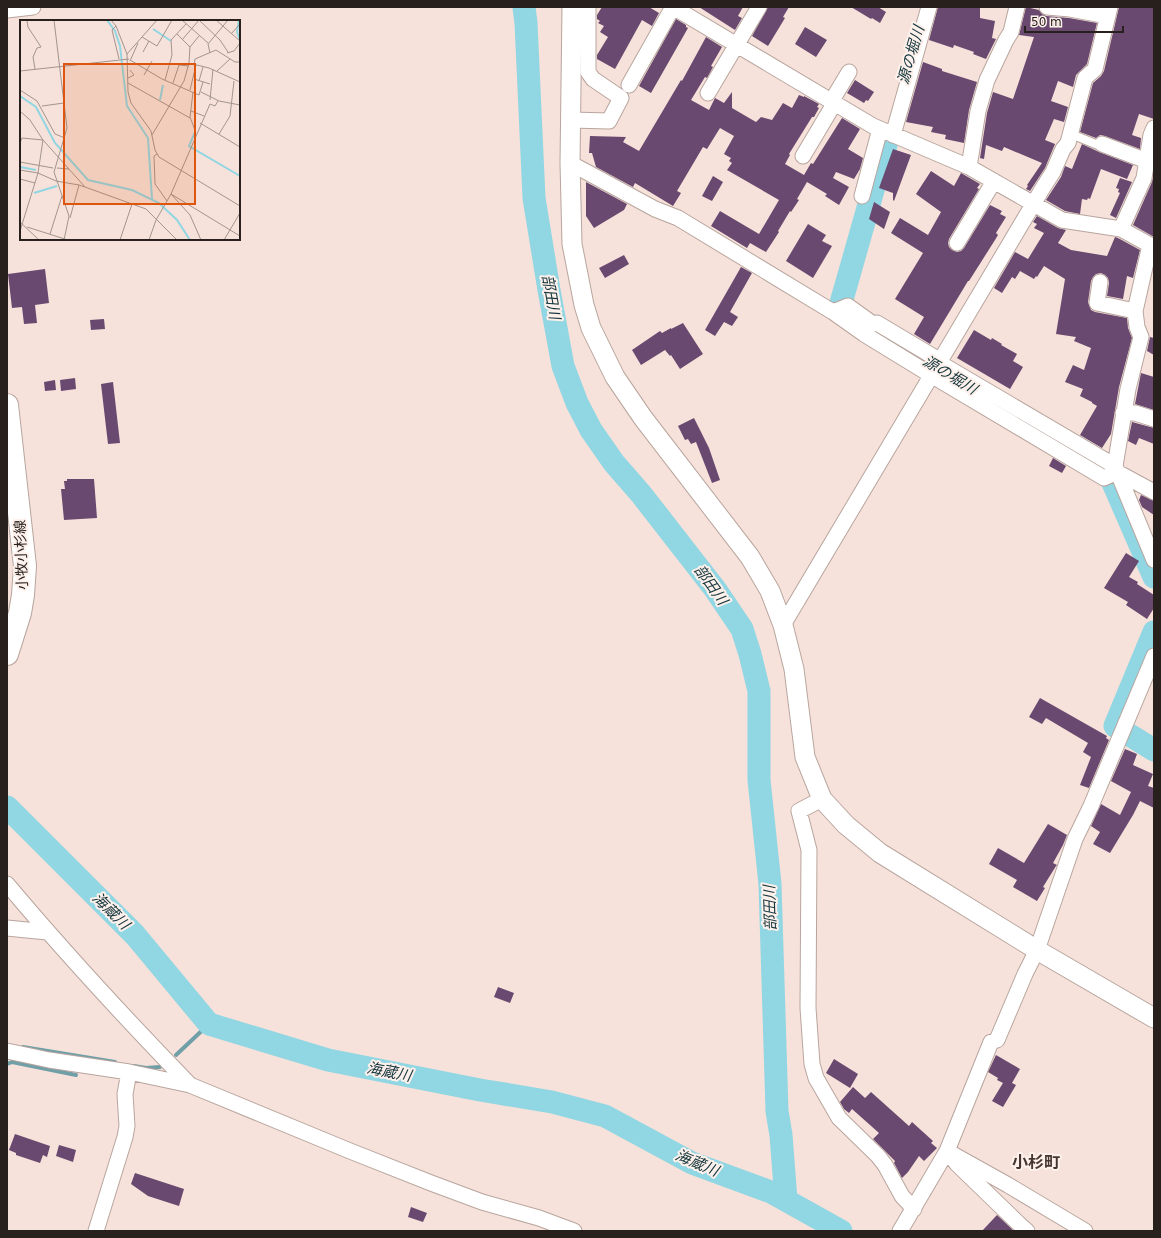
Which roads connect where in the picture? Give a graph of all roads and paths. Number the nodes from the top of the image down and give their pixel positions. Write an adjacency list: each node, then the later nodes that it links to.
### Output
1 (33, 7): 9 (street)
2 (572, 7): 16 (street)
3 (588, 7): 16 (street)
4 (673, 7): 11 (street); 13 (street)
5 (759, 7): 11 (street)
6 (929, 7): 18 (street)
7 (1017, 7): 24 (street)
8 (1047, 7): 10 (street)
9 (7, 10)
10 (1109, 12): 19 (street)
11 (736, 45): 14 (street); 15 (street)
12 (849, 72): 15 (street)
13 (629, 85)
14 (708, 93)
15 (833, 103): 18 (street); 21 (street)
16 (571, 120): 23 (street)
17 (1154, 128): 22 (street)
18 (886, 132): 24 (street); 26 (street)
19 (1071, 134): 20 (lane); 27 (street)
20 (1102, 144): 22 (street)
21 (803, 156)
22 (1147, 161): 28 (street)
23 (570, 163): 33 (street); 41 (street)
24 (969, 167): 25 (street)
25 (994, 181): 27 (street); 29 (street)
26 (862, 196)
27 (1034, 203): 28 (street); 34 (street)
28 (1121, 229): 30 (street)
29 (957, 243)
30 (1152, 246): 32 (street)
31 (1100, 282): 32 (street)
32 (1135, 311): 36 (street)
33 (833, 312): 34 (street); 34 (street)
34 (936, 367): 38 (street); 41 (street)
35 (7, 405): 42 (main road, 小牧小杉線)
36 (1123, 412): 37 (street); 38 (street)
37 (1154, 419)
38 (1113, 472): 39 (street); 40 (street)
39 (1154, 492)
40 (1154, 560)
41 (783, 624): 44 (street)
42 (7, 654)
43 (1154, 656): 48 (street)
44 (822, 799): 48 (street); 54 (street)
45 (7, 884): 47 (street)
46 (7, 928): 47 (street)
47 (47, 932): 52 (street)
48 (1037, 950): 49 (street); 53 (street)
49 (1154, 1018)
50 (7, 1051): 51 (street)
51 (129, 1072): 52 (street); 55 (street)
52 (190, 1084): 56 (street)
53 (947, 1151): 54 (street); 58 (street); 59 (street)
54 (913, 1211): 57 (street)
55 (96, 1231)
56 (574, 1231)
57 (900, 1231)
58 (1027, 1231)
59 (1085, 1231)

